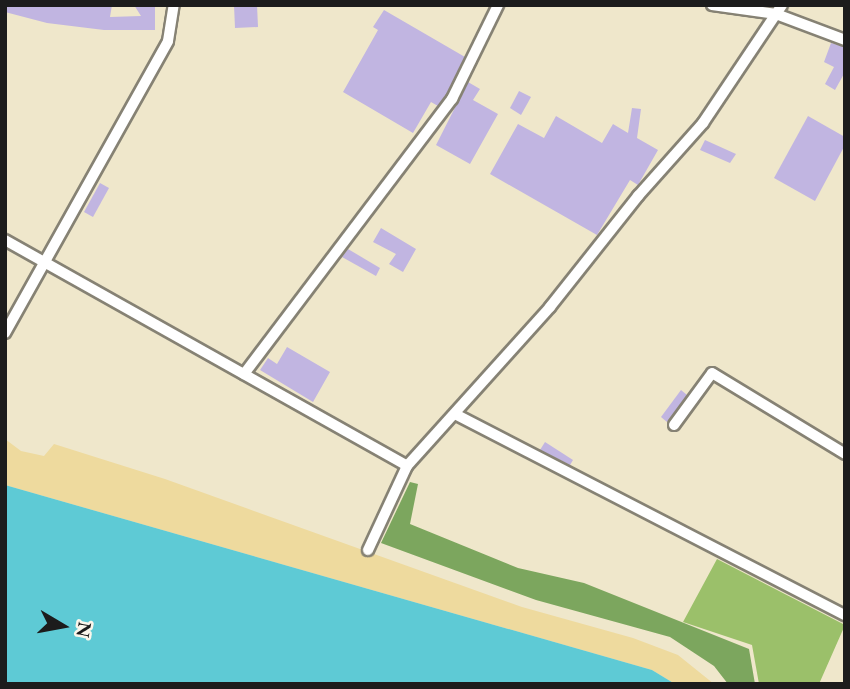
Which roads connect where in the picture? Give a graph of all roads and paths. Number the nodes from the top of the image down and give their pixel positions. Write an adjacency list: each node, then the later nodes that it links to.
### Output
1 (174, 5): 7 (street)
2 (498, 5): 9 (street)
3 (712, 5): 4 (street)
4 (779, 10): 5 (street); 10 (street)
5 (845, 40)
6 (5, 240): 7 (street)
7 (45, 262): 8 (street); 9 (street)
8 (5, 333)
9 (244, 374): 13 (street)
10 (455, 414): 13 (street); 15 (street)
11 (674, 425): 12 (street)
12 (845, 454)
13 (407, 466): 14 (street)
14 (368, 550)
15 (845, 615)

